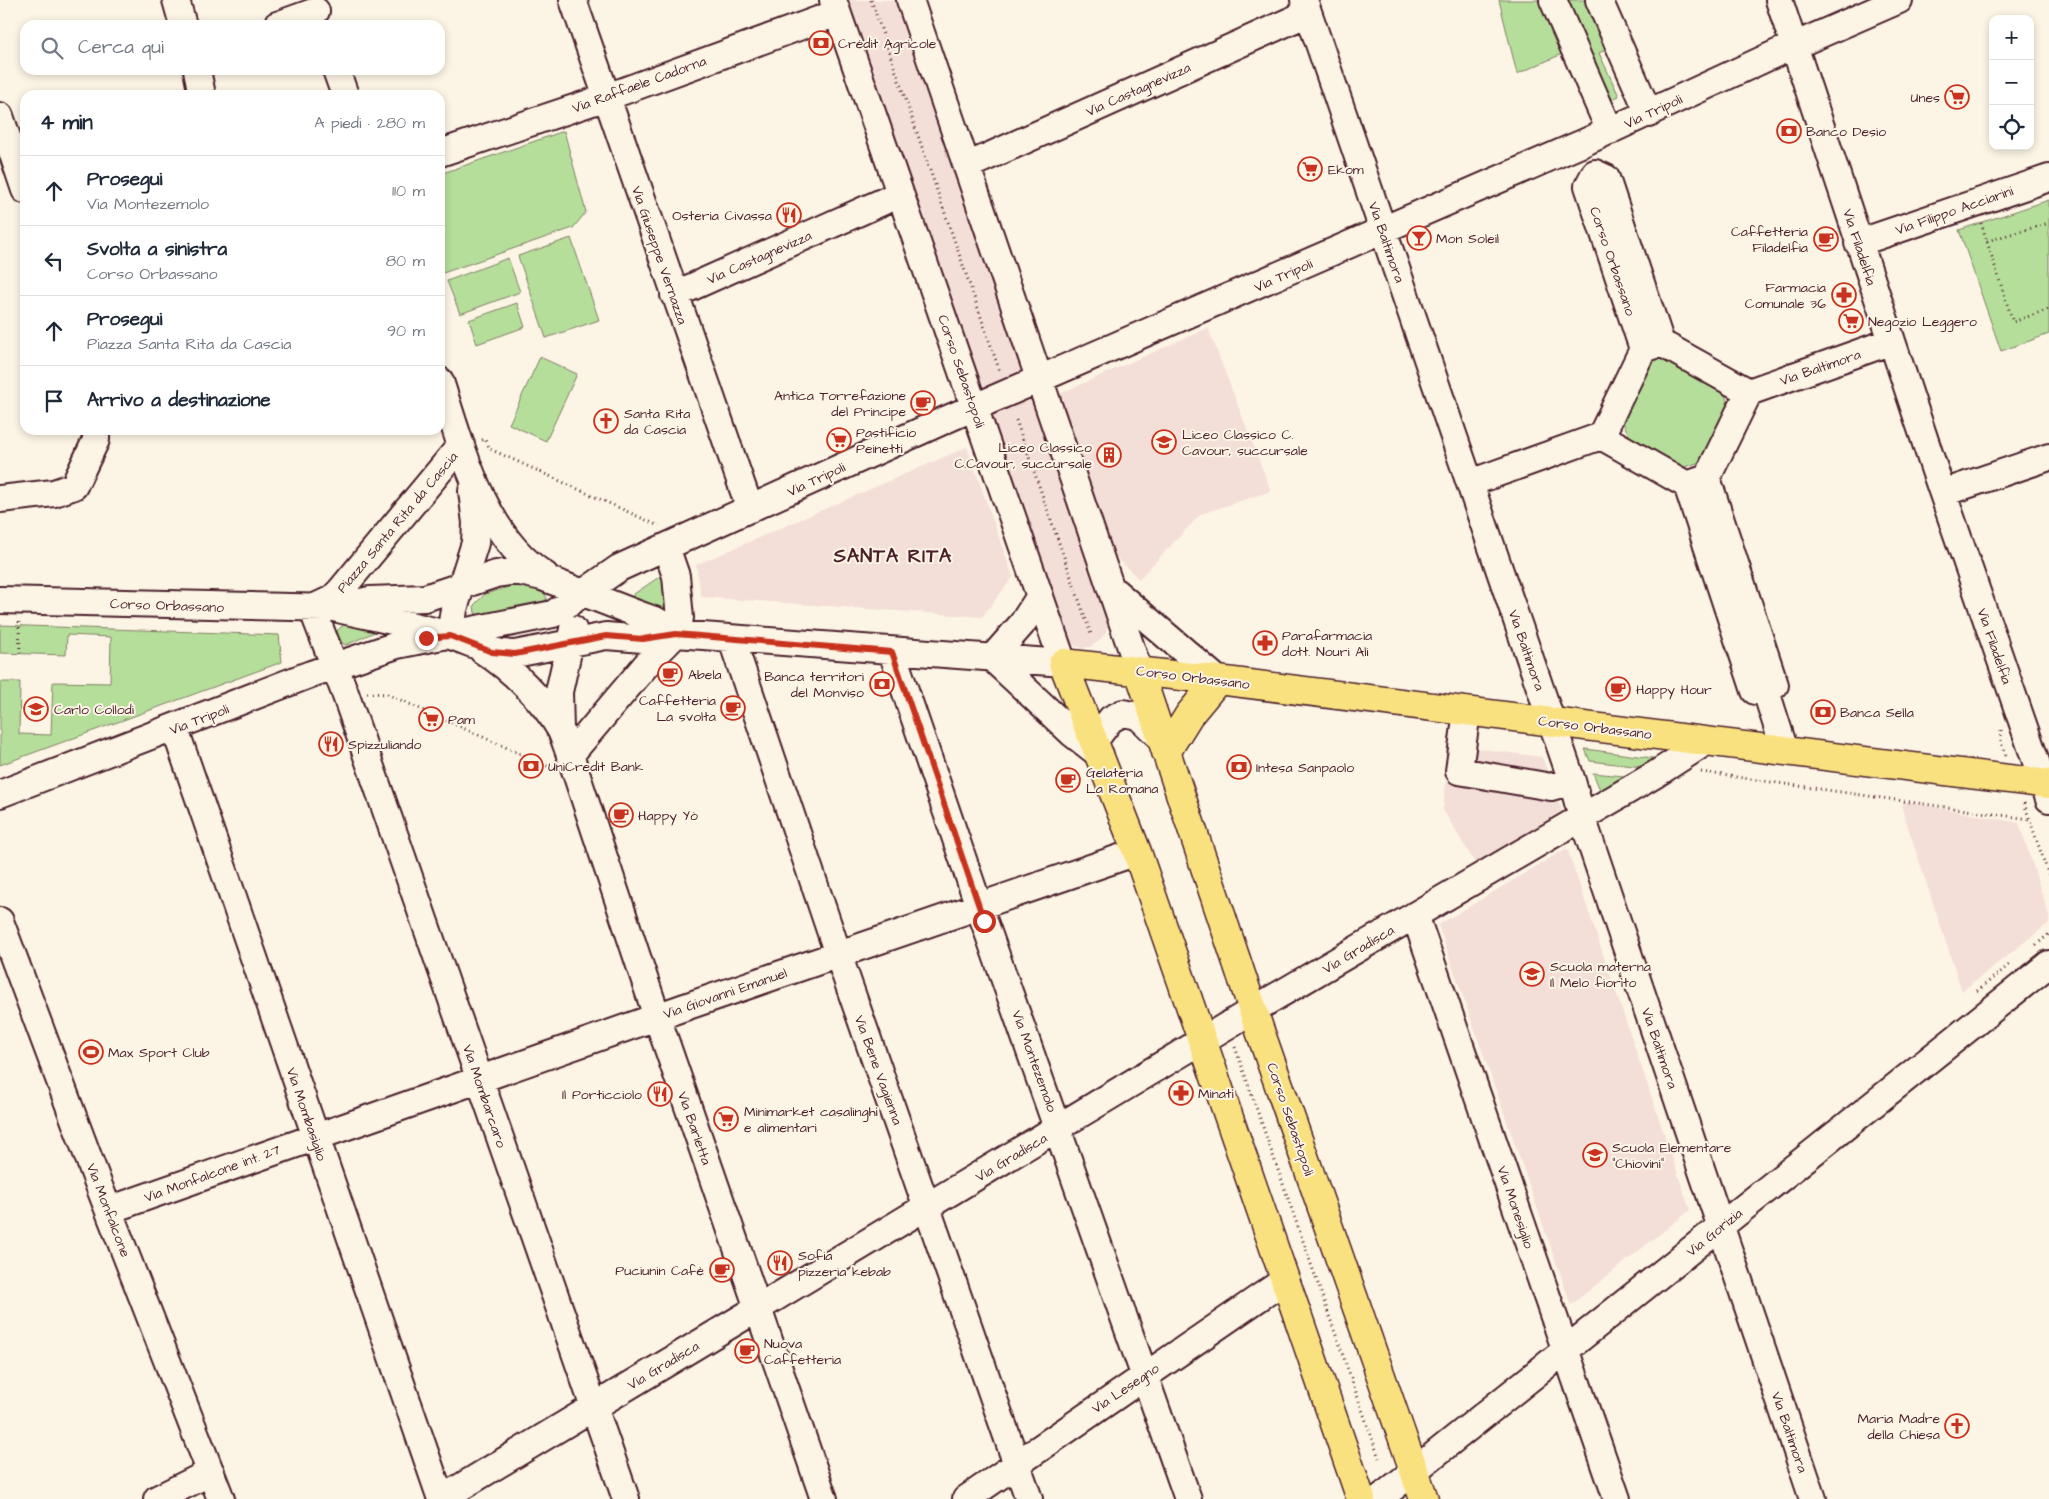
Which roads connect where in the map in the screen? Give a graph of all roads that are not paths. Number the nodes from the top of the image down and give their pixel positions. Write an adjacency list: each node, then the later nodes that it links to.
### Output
1 (176, 0): 11 (street)
2 (573, 0): 18 (street, Via Giuseppe Vernazza)
3 (910, 0): 24 (street, Corso Sebastopoli)
4 (1553, 0): 21 (street)
5 (1599, 0): 19 (street)
6 (1778, 0): 13 (street, Via Filadelfia)
7 (1899, 0): 13 (street, Via Tripoli)
8 (835, 6): 18 (street, Via Raffaele Cadorna); 27 (street, Corso Sebastopoli)
9 (1306, 7): 24 (street, Via Castagnevizza); 28 (street, Via Baltimora)
10 (316, 12): 12 (street)
11 (182, 20)
12 (292, 20)
13 (1794, 46): 19 (street, Via Tripoli); 29 (street, Via Filadelfia)
14 (198, 75): 16 (street)
15 (338, 75): 17 (street)
16 (201, 90)
17 (342, 90)
18 (607, 96): 23 (street, Via Raffaele Cadorna); 30 (street, Via Giuseppe Vernazza)
19 (1649, 114): 21 (street, Via Tripoli)
20 (0, 116): 25 (street)
21 (1610, 131): 22 (street, Via Tripoli)
22 (1583, 143): 28 (street, Via Tripoli); 32 (street, Corso Orbassano)
23 (445, 151)
24 (967, 166): 33 (street, Corso Sebastopoli)
25 (20, 175)
26 (2049, 178): 29 (street, Via Filippo Acciarini)
27 (900, 194): 30 (street, Via Castagnevizza); 36 (street, Corso Sebastopoli)
28 (1383, 231): 33 (street, Via Tripoli); 42 (street, Via Baltimora)
29 (1858, 243): 31 (street, Via Filadelfia)
30 (674, 295): 45 (street, Via Giuseppe Vernazza)
31 (1892, 341): 34 (street, Via Baltimora); 43 (street, Via Filadelfia)
32 (1652, 346): 34 (street); 38 (street)
33 (1040, 380): 36 (street, Via Tripoli); 48 (street, Corso Sebastopoli)
34 (1749, 392): 41 (street)
35 (445, 396): 39 (street)
36 (975, 407): 45 (street, Via Tripoli); 50 (street, Corso Sebastopoli)
37 (96, 435): 44 (street)
38 (1601, 436): 41 (street); 42 (street)
39 (465, 455): 47 (street, Piazza Santa Rita da Cascia); 51 (street, Piazza Santa Rita da Cascia); 53 (street, Piazza Santa Rita da Cascia)
40 (2049, 456): 43 (street)
41 (1697, 482): 74 (street)
42 (1470, 483): 68 (street, Via Baltimora)
43 (1943, 493): 77 (street, Via Filadelfia)
44 (0, 499)
45 (750, 509): 46 (street, Via Tripoli)
46 (672, 545): 49 (street, Piazza Santa Rita da Cascia); 55 (street)
47 (559, 583): 49 (street, Piazza Santa Rita da Cascia); 51 (street, Piazza Santa Rita da Cascia)
48 (1110, 587): 65 (street, Corso Sebastopoli); 66 (street)
49 (585, 594): 55 (street, Piazza Santa Rita da Cascia); 56 (street, Piazza Santa Rita da Cascia); 58 (street, Piazza Santa Rita da Cascia)
50 (1040, 596): 62 (street); 63 (street, Corso Sebastopoli)
51 (458, 598): 53 (street, Piazza Santa Rita da Cascia); 54 (street, Piazza Santa Rita da Cascia); 56 (street)
52 (9, 600): 53 (street, Corso Orbassano)
53 (323, 608): 54 (street, Piazza Santa Rita da Cascia); 64 (street)
54 (422, 629): 56 (street, Piazza Santa Rita da Cascia); 59 (street, Piazza Santa Rita da Cascia)
55 (676, 634): 57 (street, Corso Orbassano); 58 (street, Piazza Santa Rita da Cascia); 75 (street)
56 (450, 636): 59 (street, Piazza Santa Rita da Cascia); 60 (street, Piazza Santa Rita da Cascia)
57 (732, 640): 61 (street, Corso Orbassano); 84 (street, Via Bene Vagienna)
58 (569, 643): 60 (street, Piazza Santa Rita da Cascia); 70 (street, Piazza Santa Rita da Cascia)
59 (398, 645): 64 (street, Via Tripoli)
60 (478, 648): 70 (street, Piazza Santa Rita da Cascia)
61 (892, 652): 62 (street, Corso Orbassano); 81 (street, Via Montezemolo)
62 (992, 658): 63 (street, Corso Orbassano); 73 (street)
63 (1063, 663): 65 (main road, Corso Orbassano); 73 (main road, Corso Sebastopoli)
64 (335, 666): 69 (street, Via Tripoli); 89 (street, Via Mombarcaro)
65 (1138, 671): 66 (main road, Corso Orbassano); 72 (main road, Corso Sebastopoli)
66 (1218, 680): 67 (main road, Corso Orbassano); 72 (main road)
67 (1467, 711): 68 (main road, Corso Orbassano); 76 (street)
68 (1552, 721): 71 (main road, Corso Orbassano); 76 (street, Via Baltimora)
69 (175, 729): 78 (street, Via Tripoli); 91 (street, Via Mombasiglio)
70 (560, 729): 75 (street, Piazza Santa Rita da Cascia)
71 (1707, 741): 74 (main road, Corso Orbassano); 79 (street)
72 (1164, 745): 73 (street, Corso Sebastopoli); 86 (main road, Corso Sebastopoli)
73 (1097, 748): 80 (main road, Corso Sebastopoli)
74 (1785, 751): 77 (main road, Corso Orbassano)
75 (572, 759): 87 (street, Via Barletta)
76 (1572, 780): 79 (street, Via Baltimora)
77 (2047, 789)
78 (0, 794)
79 (1582, 817): 82 (street, Via Gradisca); 94 (street, Via Baltimora)
80 (1137, 852): 81 (street, Via Giovanni Emanuel); 88 (main road, Corso Sebastopoli)
81 (979, 906): 84 (street, Via Giovanni Emanuel); 90 (street, Via Montezemolo)
82 (1415, 915): 86 (street, Via Gradisca); 97 (street, Via Monesiglio)
83 (0, 921): 93 (street, Via Monfalcone)
84 (838, 954): 87 (street, Via Giovanni Emanuel); 92 (street, Via Bene Vagienna)
85 (2049, 964): 94 (street, Via Gorizia)
86 (1253, 1010): 88 (street, Via Gradisca); 101 (main road, Corso Sebastopoli)
87 (656, 1017): 89 (street, Via Giovanni Emanuel); 96 (street, Via Barletta)
88 (1201, 1042): 90 (street, Via Gradisca); 95 (main road, Corso Sebastopoli)
89 (480, 1080): 91 (street, Via Giovanni Emanuel); 99 (street, Via Mombarcaro)
90 (1058, 1128): 92 (street, Via Gradisca); 98 (street, Via Montezemolo)
91 (314, 1136): 93 (street, Via Monfalcone int. 27); 105 (street, Via Mombasiglio)
92 (928, 1207): 96 (street, Via Gradisca); 100 (street, Via Bene Vagienna)
93 (109, 1210): 102 (street, Via Monfalcone)
94 (1721, 1226): 97 (street, Via Gorizia); 115 (street, Via Baltimora)
95 (1285, 1280): 98 (street, Via Lesegno); 111 (main road, Corso Sebastopoli)
96 (758, 1308): 99 (street, Via Gradisca); 107 (street, Via Barletta)
97 (1566, 1350): 101 (street, Via Gorizia); 114 (street, Via Monesiglio)
98 (1144, 1375): 100 (street, Via Lesegno); 110 (street, Via Montezemolo)
99 (594, 1406): 105 (street, Via Gradisca); 106 (street, Via Mombarcaro)
100 (1016, 1463): 108 (street, Via Lesegno); 109 (street, Via Bene Vagienna)
101 (1414, 1471): 112 (street, Via Gorizia); 113 (main road, Corso Sebastopoli)
102 (211, 1472): 103 (street); 104 (street, Via Monfalcone)
103 (157, 1499)
104 (221, 1499)
105 (441, 1499)
106 (626, 1499)
107 (824, 1499)
108 (966, 1499)
109 (1029, 1499)
110 (1188, 1499)
111 (1361, 1499)
112 (1379, 1499)
113 (1424, 1499)
114 (1617, 1499)
115 (1813, 1499)

